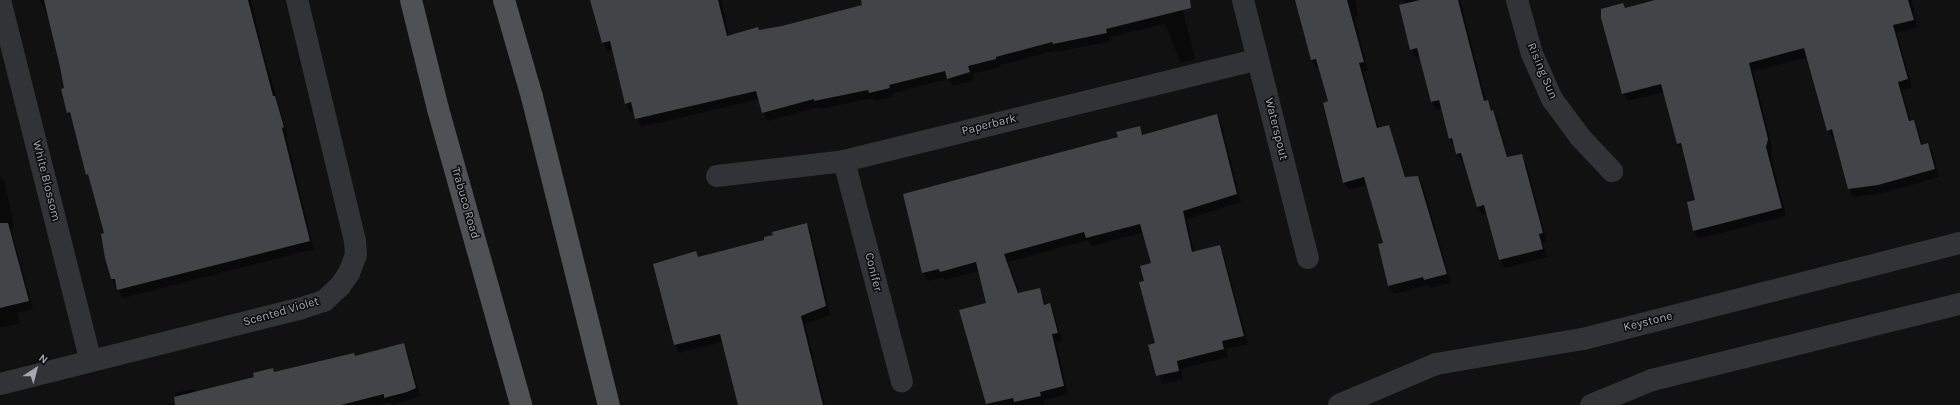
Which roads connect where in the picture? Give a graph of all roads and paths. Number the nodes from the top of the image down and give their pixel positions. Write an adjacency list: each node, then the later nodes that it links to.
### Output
1 (0, 0): 14 (street, White Blossom)
2 (297, 0): 14 (street, Scented Violet)
3 (411, 0): 17 (main road, Trabuco Road)
4 (504, 0): 18 (main road)
5 (1243, 0): 7 (street, Waterspout)
6 (1517, 0): 9 (street, Rising Sun)
7 (1258, 59): 8 (street, Paperbark); 12 (street, Waterspout)
8 (844, 161): 10 (street, Paperbark); 15 (street, Conifer)
9 (1612, 171)
10 (717, 176)
11 (1960, 243): 19 (street, Keystone)
12 (1308, 258)
13 (1960, 304): 20 (street)
14 (91, 361): 16 (street, Scented Violet)
15 (902, 382)
16 (0, 384)
17 (521, 405)
18 (609, 405)
19 (1339, 405)
20 (1591, 405)

